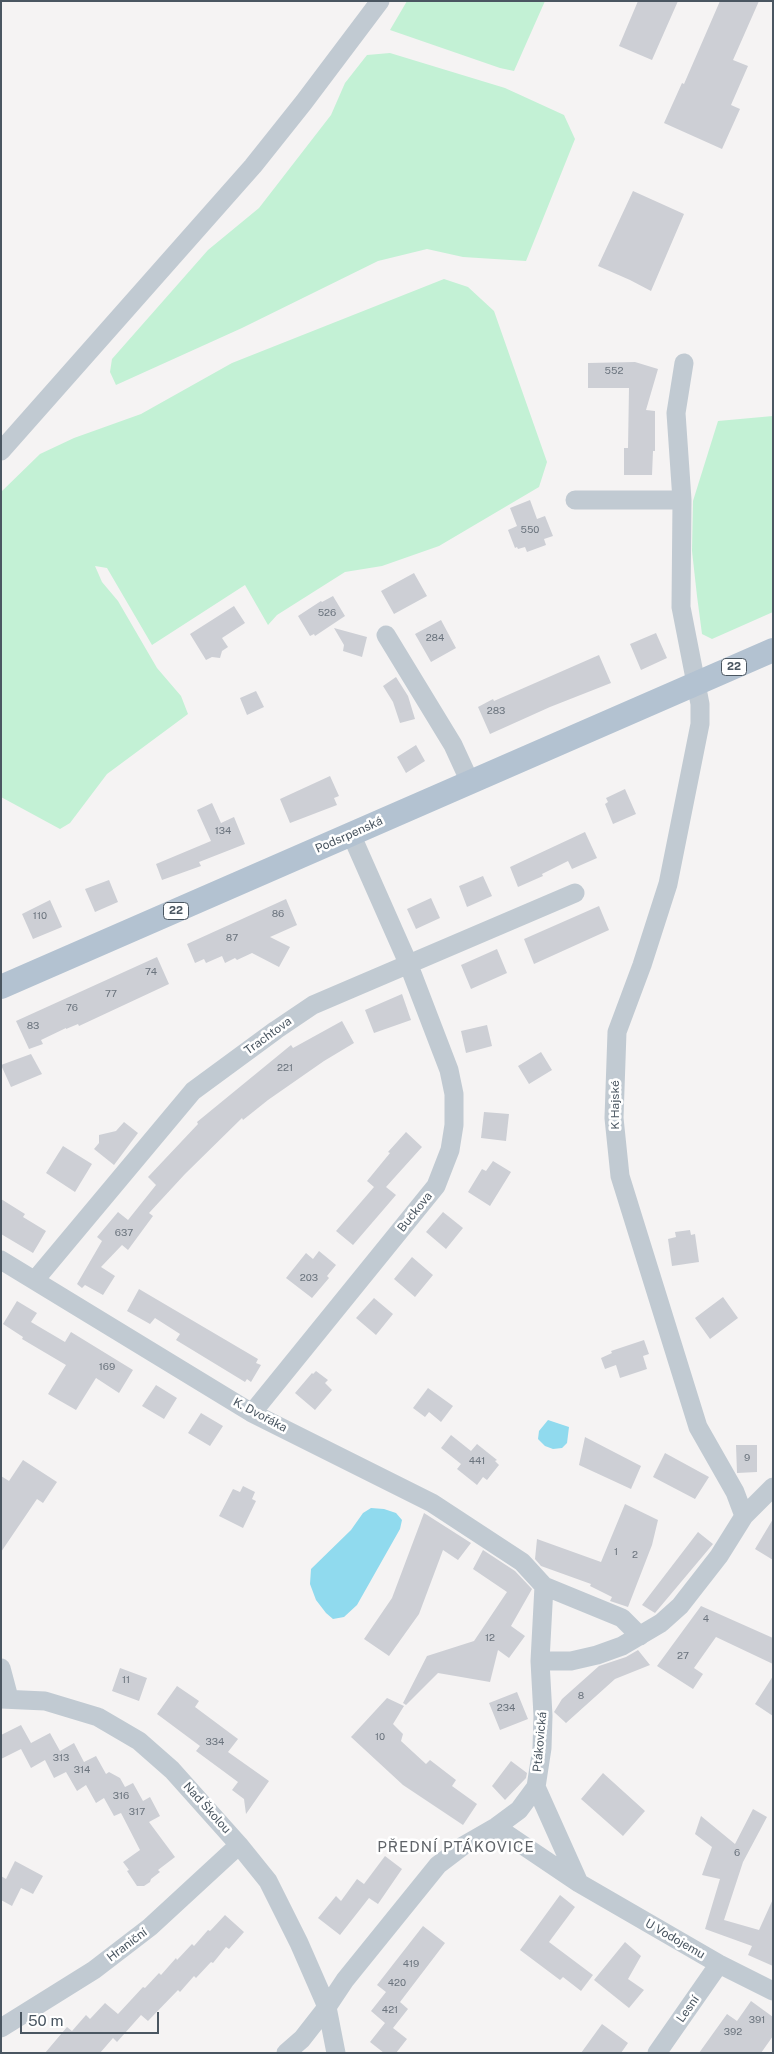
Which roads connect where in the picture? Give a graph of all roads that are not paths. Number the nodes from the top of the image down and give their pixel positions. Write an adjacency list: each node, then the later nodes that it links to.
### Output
1 (380, 1): 3 (street)
2 (684, 363): 5 (street, K Hajské)
3 (1, 451)
4 (576, 500): 5 (street)
5 (682, 500): 8 (street, K Hajské)
6 (386, 634): 9 (street)
7 (773, 650): 8 (main road, 22)
8 (696, 683): 9 (main road, Podsrpenská / 22); 18 (street, K Hajské)
9 (470, 782): 10 (main road, Podsrpenská / 22)
10 (351, 834): 12 (street, Bučkova); 13 (main road, Podsrpenská / 22)
11 (575, 893): 12 (street, Trachtova)
12 (408, 963): 15 (street, Trachtova); 16 (street, Bučkova)
13 (1, 987)
14 (1, 1260): 15 (street, K. Dvořáka)
15 (35, 1280): 16 (street, K. Dvořáka)
16 (252, 1413): 19 (street, K. Dvořáka)
17 (773, 1487): 18 (street)
18 (744, 1516): 20 (street)
19 (544, 1586): 20 (street); 21 (street, Ptákovická)
20 (640, 1636): 21 (street)
21 (540, 1661): 24 (street, Ptákovická)
22 (1, 1668): 23 (street, Nad Školou)
23 (5, 1698): 26 (street, Nad Školou)
24 (536, 1787): 25 (street, Ptákovická); 27 (street)
25 (496, 1827): 27 (street, U Vodojemu); 30 (street, Ptákovická)
26 (239, 1844): 30 (street, Nad Školou); 31 (street, Hraniční)
27 (579, 1883): 28 (street, U Vodojemu)
28 (719, 1964): 29 (street, U Vodojemu); 34 (street, Lesní)
29 (773, 1991)
30 (327, 2007): 32 (street, Ptákovická); 33 (street)
31 (1, 2028)
32 (286, 2053)
33 (336, 2053)
34 (657, 2053)

